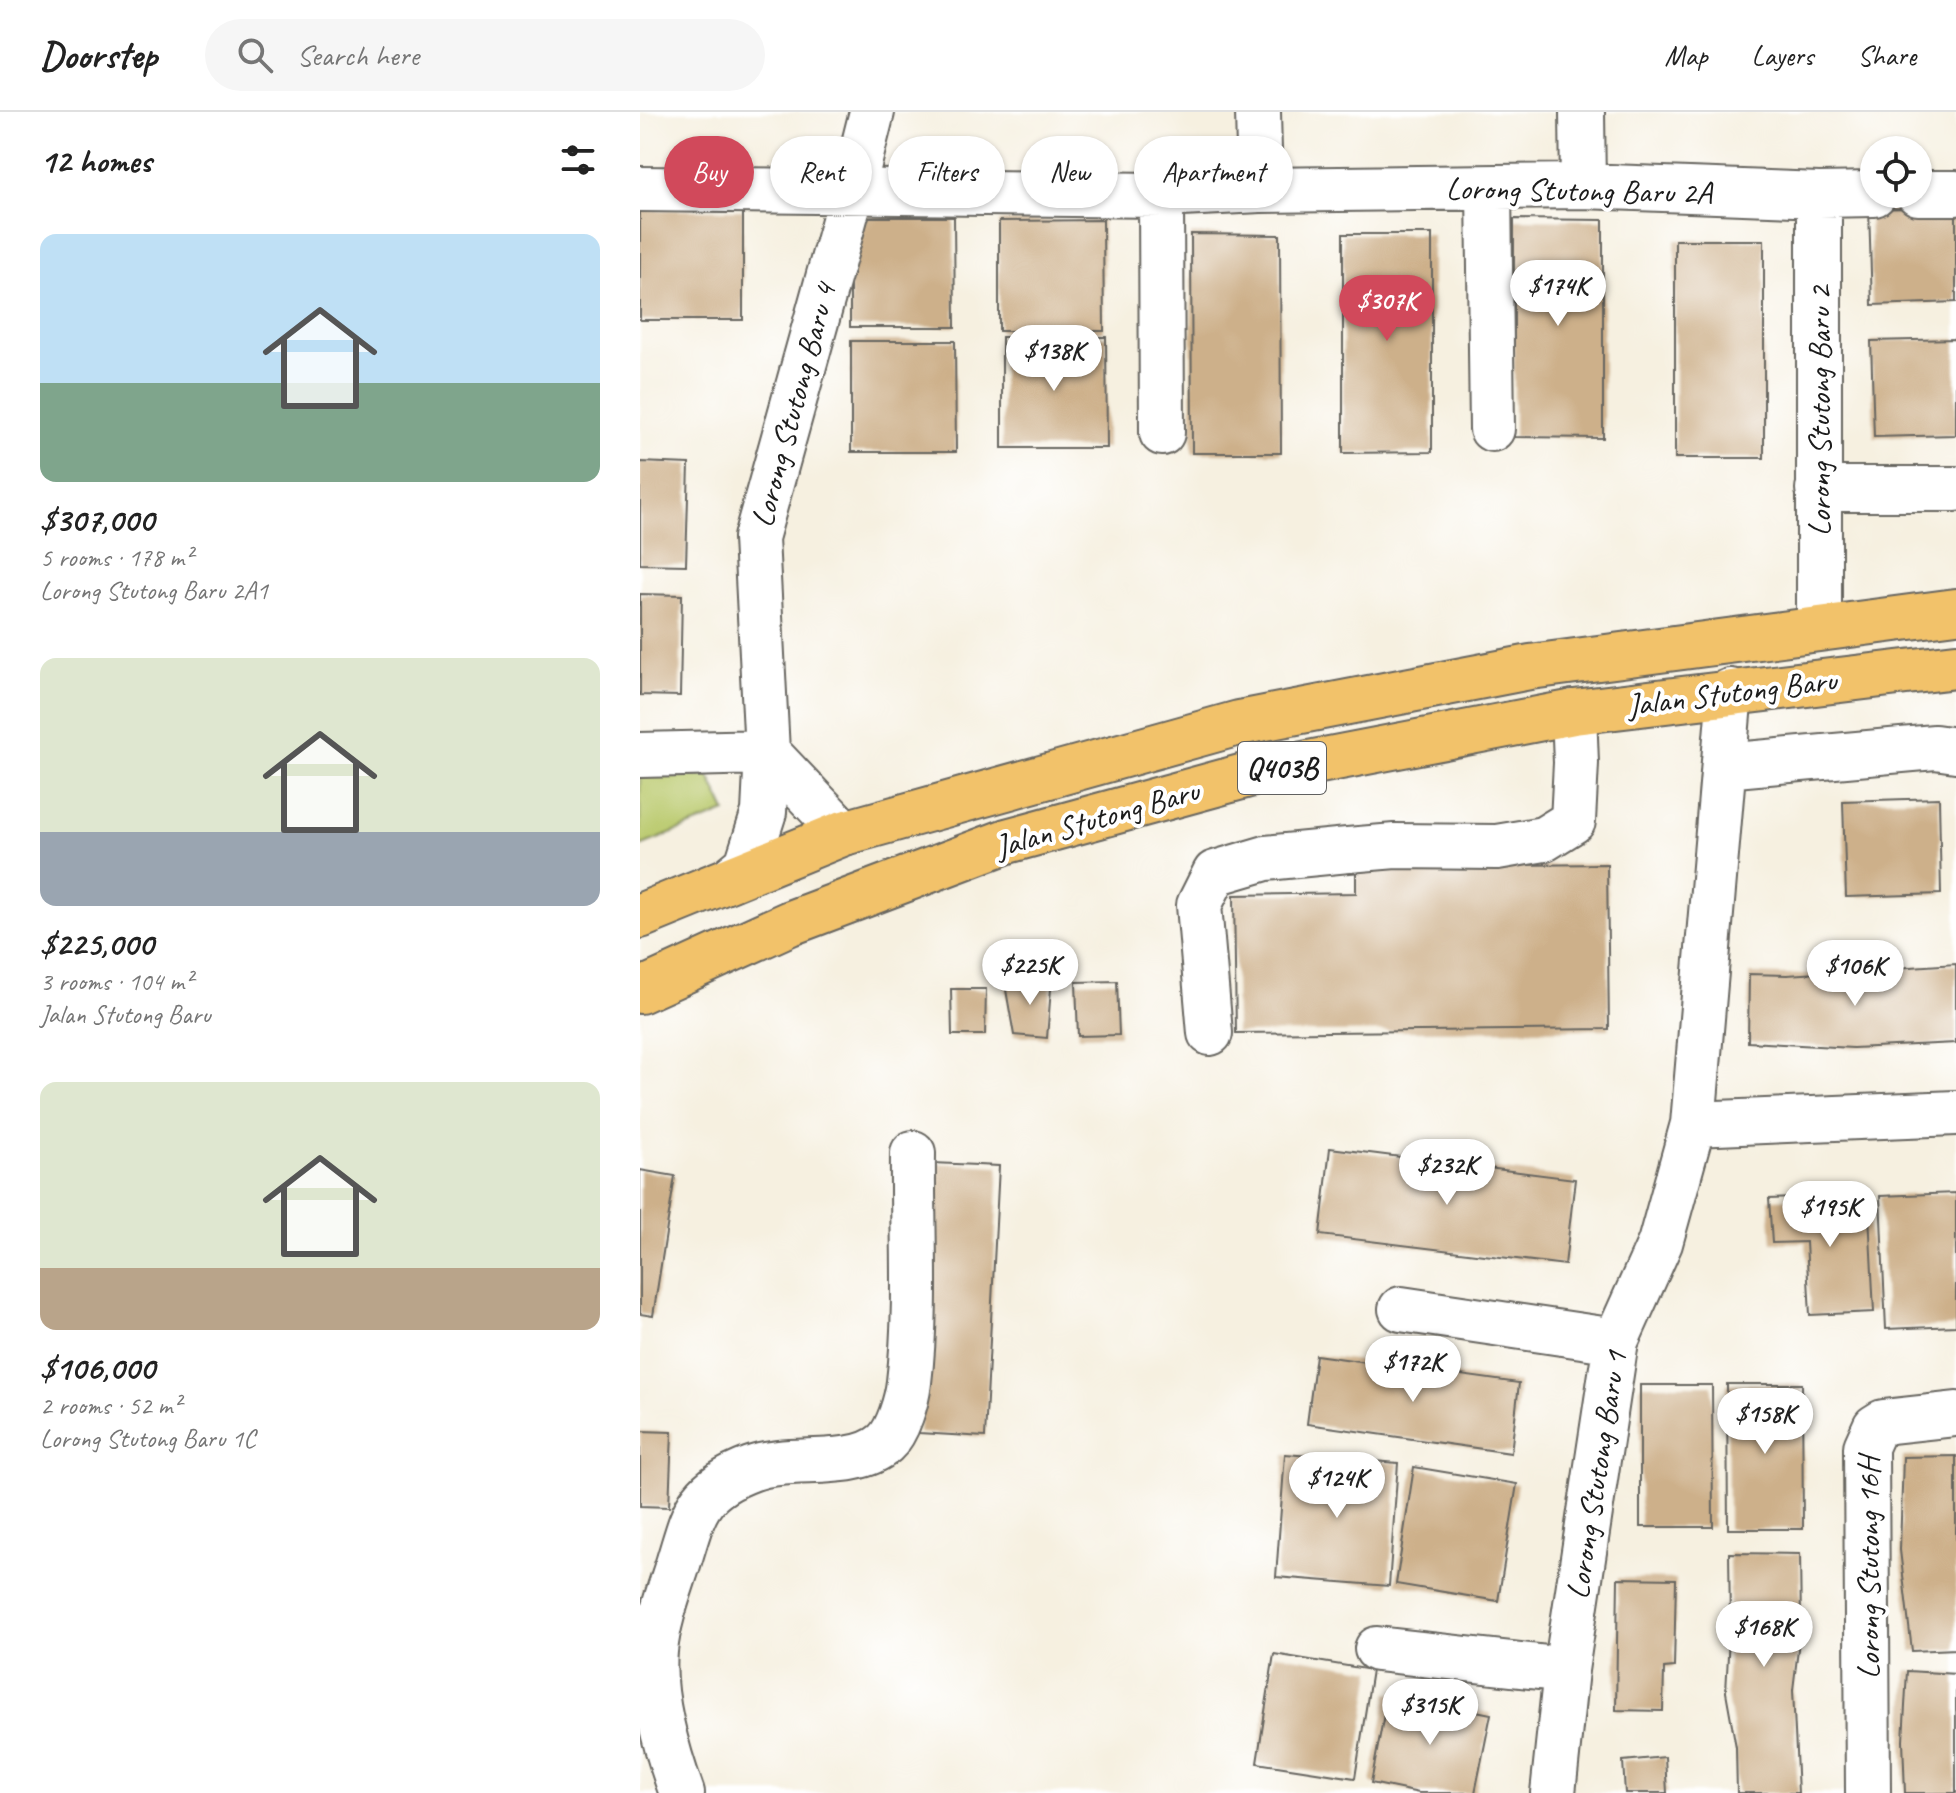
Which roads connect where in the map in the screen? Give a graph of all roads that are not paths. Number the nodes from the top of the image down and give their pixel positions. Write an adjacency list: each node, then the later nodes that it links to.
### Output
1 (872, 112): 4 (street, Lorong Stutong Baru 4)
2 (1258, 112): 5 (street)
3 (1582, 112): 6 (street)
4 (866, 136)
5 (1259, 136)
6 (1583, 186): 7 (street, Lorong Stutong Baru 2A); 16 (street, Lorong Stutong Baru 2A)
7 (1489, 188): 9 (street, Lorong Stutong Baru 2A); 19 (street)
8 (640, 189): 10 (street, Lorong Stutong Baru 2A)
9 (1293, 190)
10 (770, 191)
11 (872, 192): 15 (street, Lorong Stutong Baru 2A)
12 (1932, 193): 13 (street)
13 (1956, 193)
14 (1860, 194): 16 (street, Lorong Stutong Baru 2A)
15 (1134, 195)
16 (1819, 195): 21 (street, Lorong Stutong Baru 2)
17 (848, 208): 29 (street, Lorong Stutong Baru 4)
18 (1161, 208): 20 (street)
19 (1492, 429)
20 (1162, 433)
21 (1818, 489): 22 (street); 24 (street, Lorong Stutong Baru 2)
22 (1956, 489)
23 (1956, 611): 24 (main road, Jalan Stutong Baru)
24 (1819, 628): 32 (main road, Jalan Stutong Baru)
25 (1956, 666): 26 (main road, Jalan Stutong Baru / Q403B)
26 (1730, 691): 27 (main road, Jalan Stutong Baru / Q403B); 31 (street, Lorong Stutong Baru 1)
27 (1574, 712): 35 (main road, Jalan Stutong Baru / Q403B); 36 (street)
28 (1956, 750): 31 (street)
29 (767, 752): 30 (street); 32 (street); 33 (street, Lorong Stutong Baru 4)
30 (640, 755)
31 (1724, 766): 38 (street, Lorong Stutong Baru 1)
32 (844, 833): 33 (main road, Jalan Stutong Baru)
33 (730, 879): 34 (main road, Jalan Stutong Baru)
34 (640, 916)
35 (640, 991)
36 (1210, 1033)
37 (1956, 1113): 38 (street)
38 (1693, 1124): 41 (street, Lorong Stutong Baru 1)
39 (913, 1153): 45 (street)
40 (1401, 1309): 41 (street)
41 (1616, 1341): 44 (street, Lorong Stutong Baru 1)
42 (1956, 1414): 47 (street, Lorong Stutong 16H)
43 (1377, 1649): 44 (street)
44 (1566, 1670): 46 (street, Lorong Stutong Baru 1)
45 (682, 1793)
46 (1553, 1793)
47 (1868, 1793)

